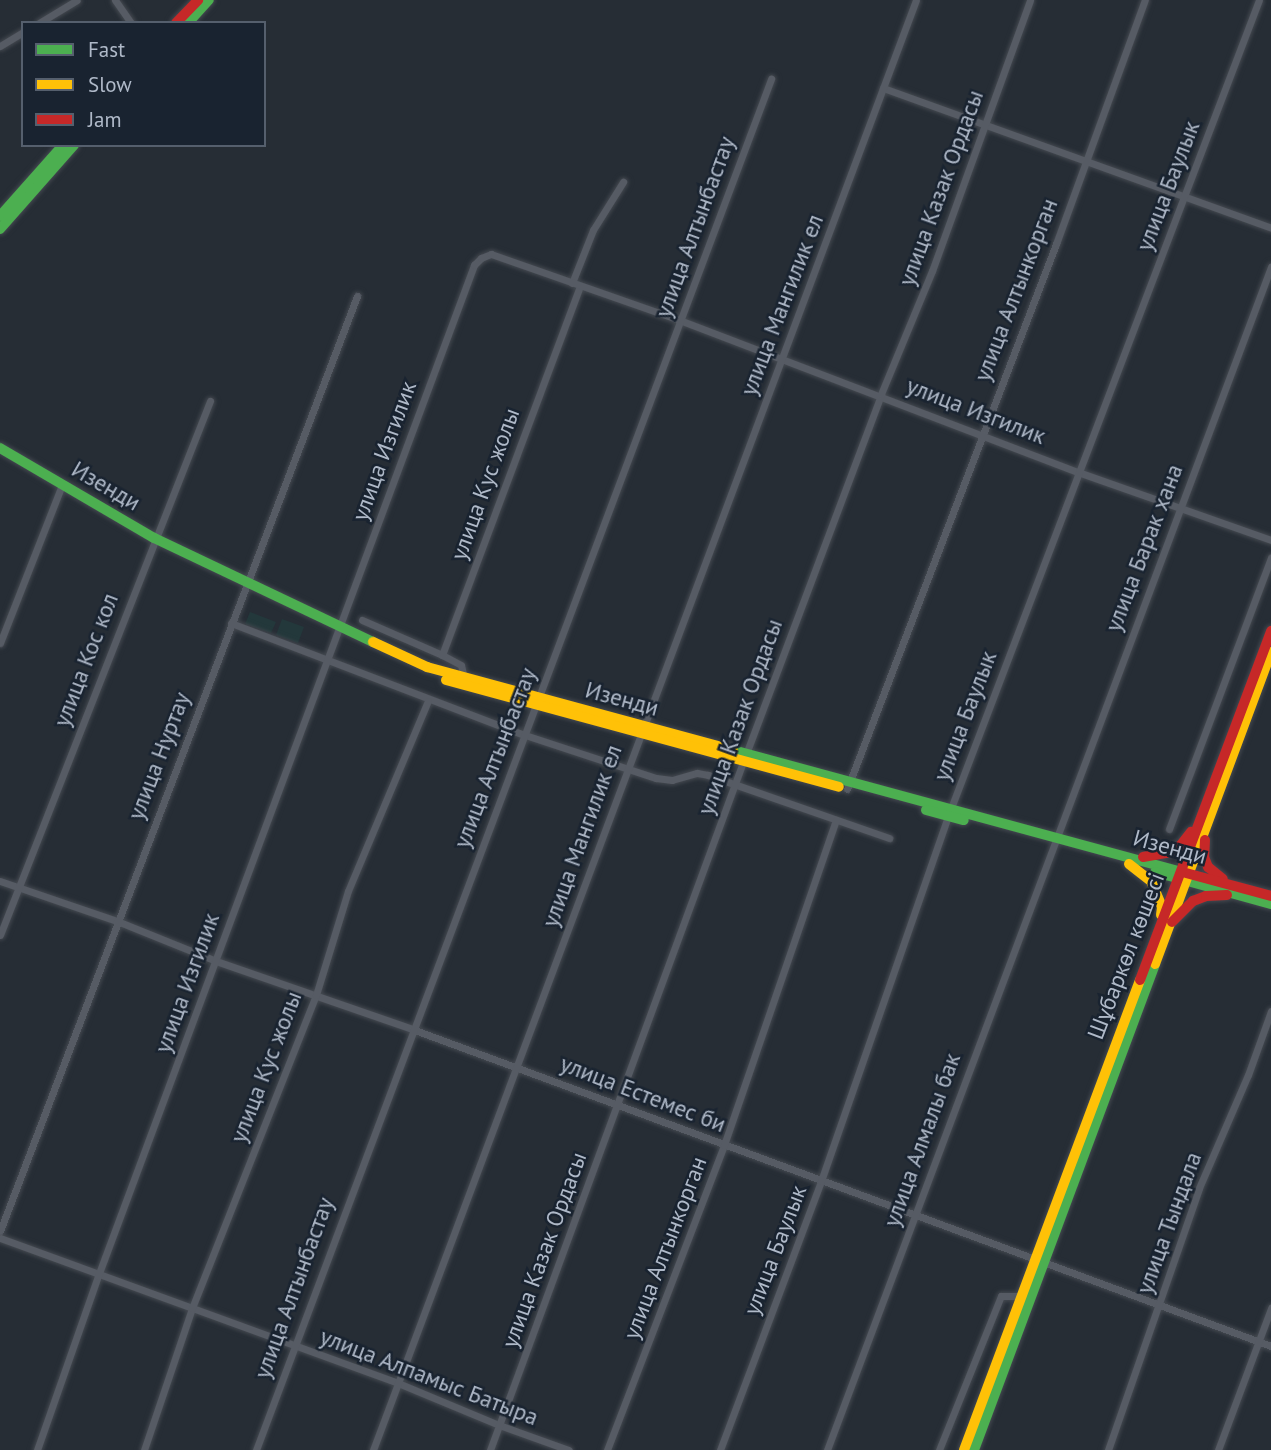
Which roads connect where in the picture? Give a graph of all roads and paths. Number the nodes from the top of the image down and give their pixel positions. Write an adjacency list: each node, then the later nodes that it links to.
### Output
1 (77, 0): 9 (street)
2 (115, 0): 10 (street)
3 (198, 0): 11 (street)
4 (209, 0): 12 (street)
5 (916, 0): 16 (street, улица Мангилик ел)
6 (1030, 0): 17 (street, улица Казак Ордасы)
7 (1145, 0): 20 (street, улица Алтынкорган)
8 (1259, 0): 22 (street, улица Баулык)
9 (42, 21)
10 (130, 21)
11 (178, 21)
12 (190, 21)
13 (21, 33): 14 (street)
14 (0, 46)
15 (771, 79): 29 (street, улица Алтынбастау)
16 (883, 88): 17 (street); 30 (street, улица Мангилик ел)
17 (986, 123): 20 (street); 31 (street, улица Казак Ордасы)
18 (61, 147): 23 (street)
19 (72, 147): 25 (street)
20 (1084, 162): 22 (street); 33 (street, улица Алтынкорган)
21 (623, 182): 27 (street, улица Кус жолы)
22 (1184, 199): 24 (street); 36 (street, улица Баулык)
23 (0, 216)
24 (1271, 228)
25 (0, 229)
26 (1271, 267): 38 (street, улица Барак хана)
27 (576, 284): 29 (street, улица Изгилик); 45 (street, улица Изгилик); 49 (street, улица Кус жолы)
28 (357, 296): 42 (street, улица Нуртау)
29 (682, 321): 30 (street, улица Изгилик); 53 (street, улица Алтынбастау)
30 (781, 359): 31 (street, улица Изгилик); 54 (street, улица Мангилик ел)
31 (881, 394): 33 (street, улица Изгилик); 56 (street, улица Казак Ордасы)
32 (210, 401): 40 (street, улица Кос кол)
33 (983, 433): 36 (street, улица Изгилик); 59 (street, улица Алтынкорган)
34 (0, 448): 37 (street, Изенди)
35 (0, 456): 37 (street, Изенди)
36 (1078, 472): 38 (street, улица Изгилик); 60 (street, улица Баулык)
37 (60, 488): 40 (street, Изенди); 47 (street)
38 (1180, 507): 39 (street, улица Изгилик); 65 (street, улица Барак хана)
39 (1271, 540)
40 (153, 541): 42 (street, Изенди); 69 (street, улица Кос кол)
41 (1271, 558): 63 (street)
42 (245, 585): 44 (street, улица Нуртау); 45 (street, Изенди)
43 (362, 620): 49 (street)
44 (231, 623): 50 (street); 73 (street, улица Нуртау)
45 (338, 629): 50 (street, улица Изгилик); 51 (street, Изенди)
46 (1271, 631): 62 (street, Шұбаркөл көшесі)
47 (0, 643)
48 (1271, 652): 62 (street, Шұбаркөл көшесі)
49 (442, 655): 51 (street)
50 (326, 662): 52 (street); 76 (street, улица Изгилик)
51 (463, 682): 53 (street, Изенди)
52 (428, 701): 55 (street); 77 (street, улица Кус жолы)
53 (537, 703): 54 (street, Изенди); 55 (street, улица Алтынбастау)
54 (641, 730): 56 (street, Изенди); 57 (street, улица Мангилик ел)
55 (525, 735): 57 (street); 79 (street, улица Алтынбастау)
56 (744, 758): 58 (street, улица Казак Ордасы); 59 (street, Изенди)
57 (627, 767): 58 (street); 80 (street, улица Мангилик ел)
58 (735, 784): 61 (street); 81 (street, улица Казак Ордасы)
59 (848, 785): 60 (street, Изенди)
60 (949, 812): 65 (street, Изенди); 83 (street, улица Баулык)
61 (836, 820): 64 (street); 82 (street, улица Алтынкорган)
62 (1203, 823): 66 (street); 67 (street, Шұбаркөл көшесі); 70 (street)
63 (1169, 829)
64 (889, 838)
65 (1054, 840): 66 (street, Изенди); 84 (street, улица Алмалы бак)
66 (1129, 861): 67 (street, Изенди); 74 (street)
67 (1183, 876): 70 (street, Изенди); 74 (street, Шұбаркөл көшесі)
68 (0, 881): 69 (street, улица Естемес би)
69 (17, 888): 73 (street, улица Естемес би); 75 (street, улица Кос кол)
70 (1242, 892): 71 (street, Изенди); 72 (street, Изенди); 74 (street)
71 (1271, 896)
72 (1271, 904)
73 (117, 921): 76 (street, улица Естемес би); 85 (street, улица Нуртау)
74 (1163, 929): 87 (street, Шұбаркөл көшесі)
75 (0, 935)
76 (216, 961): 77 (street, улица Естемес би); 88 (street, улица Изгилик)
77 (316, 995): 79 (street, улица Естемес би); 91 (street, улица Кус жолы)
78 (1271, 1011): 90 (street, улица Тындала)
79 (412, 1028): 80 (street, улица Естемес би); 94 (street, улица Алтынбастау)
80 (518, 1068): 81 (street, улица Естемес би); 96 (street, улица Мангилик ел)
81 (617, 1105): 82 (street, улица Естемес би); 97 (street, улица Казак Ордасы)
82 (724, 1145): 83 (street, улица Естемес би); 104 (street, улица Алтынкорган)
83 (821, 1181): 84 (street, улица Естемес би); 105 (street, улица Баулык)
84 (915, 1215): 87 (street, улица Естемес би); 106 (street, улица Алмалы бак)
85 (0, 1231)
86 (0, 1238): 88 (street, улица Алпамыс Батыра)
87 (1038, 1262): 89 (street, Шұбаркөл көшесі); 90 (street, улица Естемес би); 109 (street, Шұбаркөл көшесі)
88 (99, 1276): 91 (street, улица Алпамыс Батыра); 98 (street, улица Изгилик)
89 (1022, 1296): 107 (street); 108 (street, Шұбаркөл көшесі)
90 (1160, 1306): 93 (street, улица Естемес би); 110 (street, улица Тындала)
91 (192, 1308): 94 (street, улица Алпамыс Батыра); 99 (street, улица Кус жолы)
92 (1271, 1308): 93 (street)
93 (1258, 1341): 95 (street, улица Естемес би); 111 (street)
94 (293, 1346): 96 (street, улица Алпамыс Батыра); 100 (street, улица Алтынбастау)
95 (1271, 1346)
96 (398, 1382): 97 (street, улица Алпамыс Батыра); 101 (street, улица Мангилик ел)
97 (499, 1425): 102 (street, улица Казак Ордасы); 103 (street, улица Алпамыс Батыра)
98 (37, 1450)
99 (144, 1450)
100 (256, 1450)
101 (373, 1450)
102 (490, 1450)
103 (569, 1450)
104 (607, 1450)
105 (720, 1450)
106 (827, 1450)
107 (939, 1450)
108 (964, 1450)
109 (974, 1450)
110 (1108, 1450)
111 (1217, 1450)

